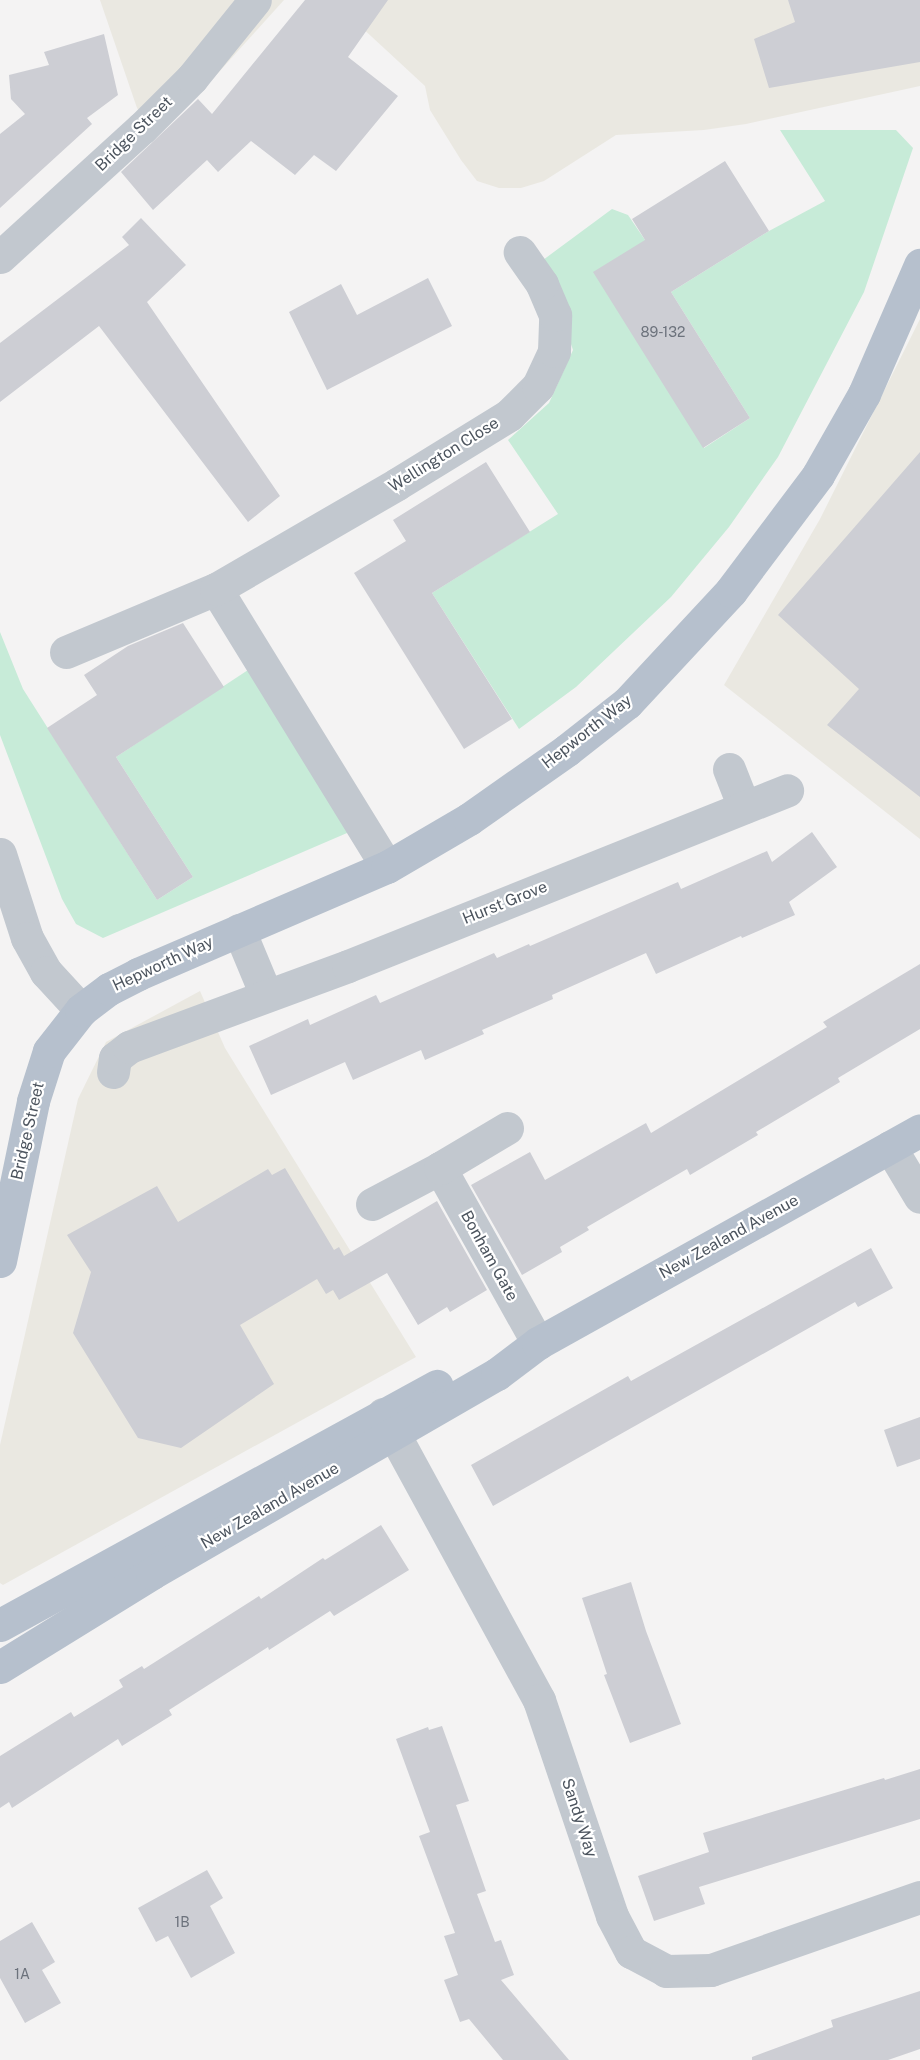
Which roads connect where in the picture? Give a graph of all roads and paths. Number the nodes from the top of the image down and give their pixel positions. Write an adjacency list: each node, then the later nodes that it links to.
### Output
1 (255, 0): 3 (street, Bridge Street)
2 (520, 252): 5 (street, Wellington Close)
3 (0, 257)
4 (920, 265): 11 (main road, Hepworth Way)
5 (216, 589): 6 (street, Wellington Close); 11 (street)
6 (66, 652)
7 (729, 769): 9 (street)
8 (787, 790): 9 (street, Hurst Grove)
9 (744, 807): 13 (street, Hurst Grove)
10 (0, 854): 14 (street)
11 (387, 867): 12 (main road, Hepworth Way)
12 (239, 930): 13 (street); 14 (main road, Hepworth Way)
13 (266, 995): 15 (street, Hurst Grove)
14 (81, 1010): 22 (main road, Bridge Street)
15 (113, 1072)
16 (507, 1128): 19 (street)
17 (920, 1130): 18 (main road, New Zealand Avenue)
18 (890, 1147): 20 (street); 23 (main road, New Zealand Avenue)
19 (440, 1168): 21 (street); 23 (street, Bonham Gate)
20 (920, 1197)
21 (372, 1204)
22 (0, 1261)
23 (538, 1343): 24 (main road, New Zealand Avenue)
24 (389, 1425): 25 (main road, New Zealand Avenue); 26 (main road, New Zealand Avenue); 27 (street, Sandy Way)
25 (0, 1625)
26 (0, 1667)
27 (920, 1897)

